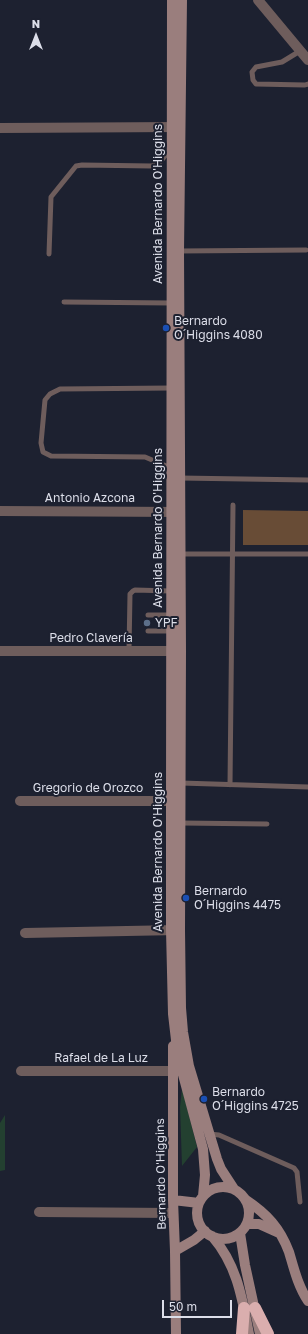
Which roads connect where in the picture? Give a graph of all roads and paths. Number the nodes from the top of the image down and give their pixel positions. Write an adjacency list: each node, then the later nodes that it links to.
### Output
1 (172, 0): 8 (main road, Avenida Bernardo O'Higgins)
2 (182, 0): 8 (main road, Avenida Bernardo O'Higgins)
3 (258, 0): 4 (street)
4 (300, 51): 5 (street); 6 (lane)
5 (308, 60)
6 (308, 84)
7 (0, 128): 8 (street)
8 (175, 128): 9 (main road, Avenida Bernardo O'Higgins); 11 (main road, Avenida Bernardo O'Higgins)
9 (171, 149): 11 (main road, Avenida Bernardo O'Higgins); 12 (lane)
10 (306, 250): 11 (lane)
11 (175, 251): 14 (main road, Avenida Bernardo O'Higgins); 15 (main road, Avenida Bernardo O'Higgins)
12 (49, 254)
13 (64, 302): 14 (lane)
14 (171, 303): 15 (main road, Avenida Bernardo O'Higgins)
15 (176, 373): 16 (main road, Avenida Bernardo O'Higgins); 17 (main road, Avenida Bernardo O'Higgins)
16 (171, 388): 17 (main road, Avenida Bernardo O'Higgins); 17 (lane)
17 (174, 475): 18 (lane); 21 (main road, Avenida Bernardo O'Higgins)
18 (308, 480)
19 (233, 505): 23 (lane)
20 (0, 511): 21 (street, Antonio Azcona)
21 (176, 512): 22 (main road, Avenida Bernardo O'Higgins)
22 (176, 554): 23 (lane); 25 (main road, Avenida Bernardo O'Higgins); 31 (main road, Avenida Bernardo O'Higgins)
23 (232, 554): 24 (lane); 34 (lane)
24 (308, 554)
25 (172, 591): 27 (main road, Avenida Bernardo O'Higgins); 30 (lane)
26 (148, 615): 27 (lane)
27 (172, 615): 29 (main road, Avenida Bernardo O'Higgins)
28 (148, 631): 29 (lane)
29 (172, 631): 31 (main road, Avenida Bernardo O'Higgins)
30 (129, 650): 31 (street, Pedro Clavería); 32 (street, Pedro Clavería)
31 (176, 650): 33 (main road, Avenida Bernardo O'Higgins); 37 (main road, Avenida Bernardo O'Higgins)
32 (0, 651)
33 (181, 783): 34 (lane); 37 (main road, Avenida Bernardo O'Higgins)
34 (230, 785): 35 (lane)
35 (308, 787)
36 (20, 801): 37 (street, Gregorio de Orozco)
37 (176, 801): 38 (main road, Avenida Bernardo O'Higgins); 40 (main road, Avenida Bernardo O'Higgins)
38 (181, 823): 39 (lane); 40 (main road, Avenida Bernardo O'Higgins)
39 (267, 824)
40 (176, 930): 41 (street); 42 (main road, Avenida Bernardo O'Higgins); 45 (main road, Avenida Bernardo O'Higgins)
41 (25, 933)
42 (173, 1014): 44 (main road, Bernardo O'Higgins)
43 (21, 1070): 44 (street, Rafael de La Luz)
44 (177, 1071): 45 (main road, Avenida Bernardo O'Higgins); 47 (main road, Bernardo O'Higgins)
45 (205, 1134): 46 (main road, Avenida Bernardo O'Higgins); 48 (main road, Avenida Bernardo O'Higgins); 50 (lane)
46 (234, 1189): 48 (main road); 49 (main road)
47 (173, 1200): 48 (main road); 52 (main road, Bernardo O'Higgins)
48 (201, 1200): 55 (main road)
49 (246, 1200): 53 (main road); 56 (main road)
50 (300, 1202)
51 (39, 1212): 52 (street)
52 (173, 1213): 57 (main road, Bernardo O'Higgins)
53 (247, 1224): 54 (main road); 56 (main road)
54 (240, 1233): 55 (main road); 59 (main road)
55 (208, 1234): 57 (main road); 59 (main road)
56 (281, 1234): 58 (main road)
57 (175, 1251): 60 (main road, Bernardo O'Higgins)
58 (308, 1302)
59 (250, 1308): 61 (highway); 62 (main road); 63 (main road); 64 (highway)
60 (176, 1334)
61 (242, 1334)
62 (249, 1334)
63 (260, 1334)
64 (268, 1334)

